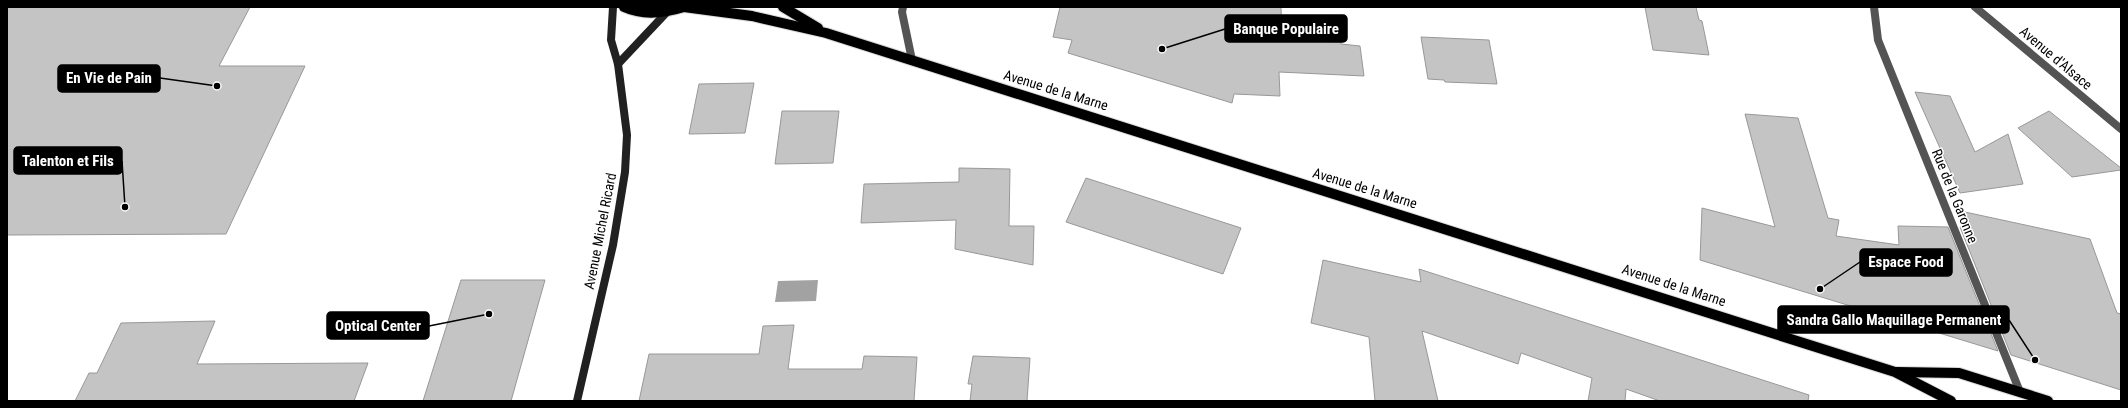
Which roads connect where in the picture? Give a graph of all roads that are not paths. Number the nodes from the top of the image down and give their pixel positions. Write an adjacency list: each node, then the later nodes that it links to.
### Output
1 (613, 7): 11 (street, Avenue Michel Ricard)
2 (624, 7): 8 (main road)
3 (684, 7): 8 (main road); 9 (main road, Avenue de la Marne)
4 (783, 7): 9 (main road, Avenue de la Marne)
5 (903, 7): 10 (street)
6 (1874, 7): 14 (street, Rue de la Garonne)
7 (1975, 7): 12 (street, Avenue d'Alsace)
8 (667, 12): 11 (street)
9 (826, 33): 10 (main road, Avenue de la Marne)
10 (912, 60): 13 (main road, Avenue de la Marne)
11 (618, 64): 15 (street, Avenue Michel Ricard)
12 (2121, 130)
13 (1895, 372): 14 (main road, Avenue de la Marne); 16 (main road, Avenue de la Marne)
14 (2020, 392): 17 (main road, Avenue de la Marne)
15 (577, 401)
16 (1950, 401)
17 (2048, 401)

